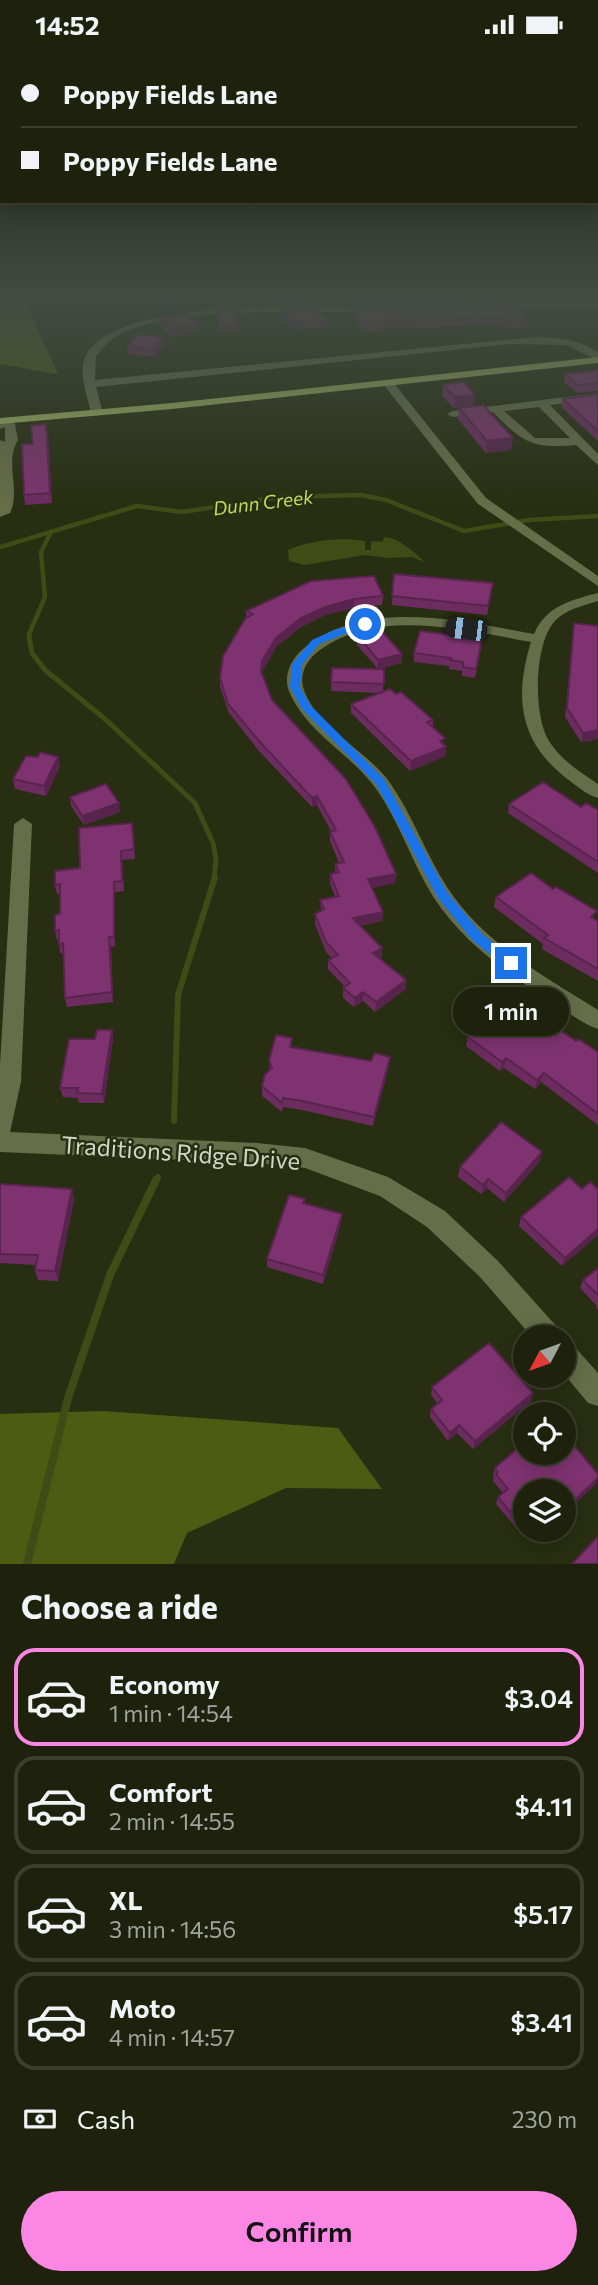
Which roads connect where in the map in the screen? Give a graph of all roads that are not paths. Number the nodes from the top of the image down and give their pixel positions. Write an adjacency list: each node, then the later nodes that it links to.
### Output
1 (91, 367): 5 (street)
2 (261, 367): 5 (street)
3 (525, 367): 4 (main road)
4 (388, 383): 9 (main road); 16 (street)
5 (92, 384): 9 (street)
6 (595, 400): 7 (street)
7 (542, 403): 8 (street); 12 (street)
8 (496, 409): 10 (street); 12 (street)
9 (97, 413): 11 (main road)
10 (453, 414)
11 (1, 423): 13 (street)
12 (579, 441): 14 (street)
13 (2, 449): 15 (street)
14 (598, 461)
15 (0, 513)
16 (598, 582)
17 (598, 597): 18 (street)
18 (538, 639): 19 (street); 21 (street)
19 (598, 792)
20 (23, 824): 22 (street)
21 (598, 1021)
22 (0, 1129)
23 (0, 1142): 24 (street, Traditions Ridge Drive)
24 (538, 1325)
25 (576, 1368): 26 (street)
26 (598, 1393)

